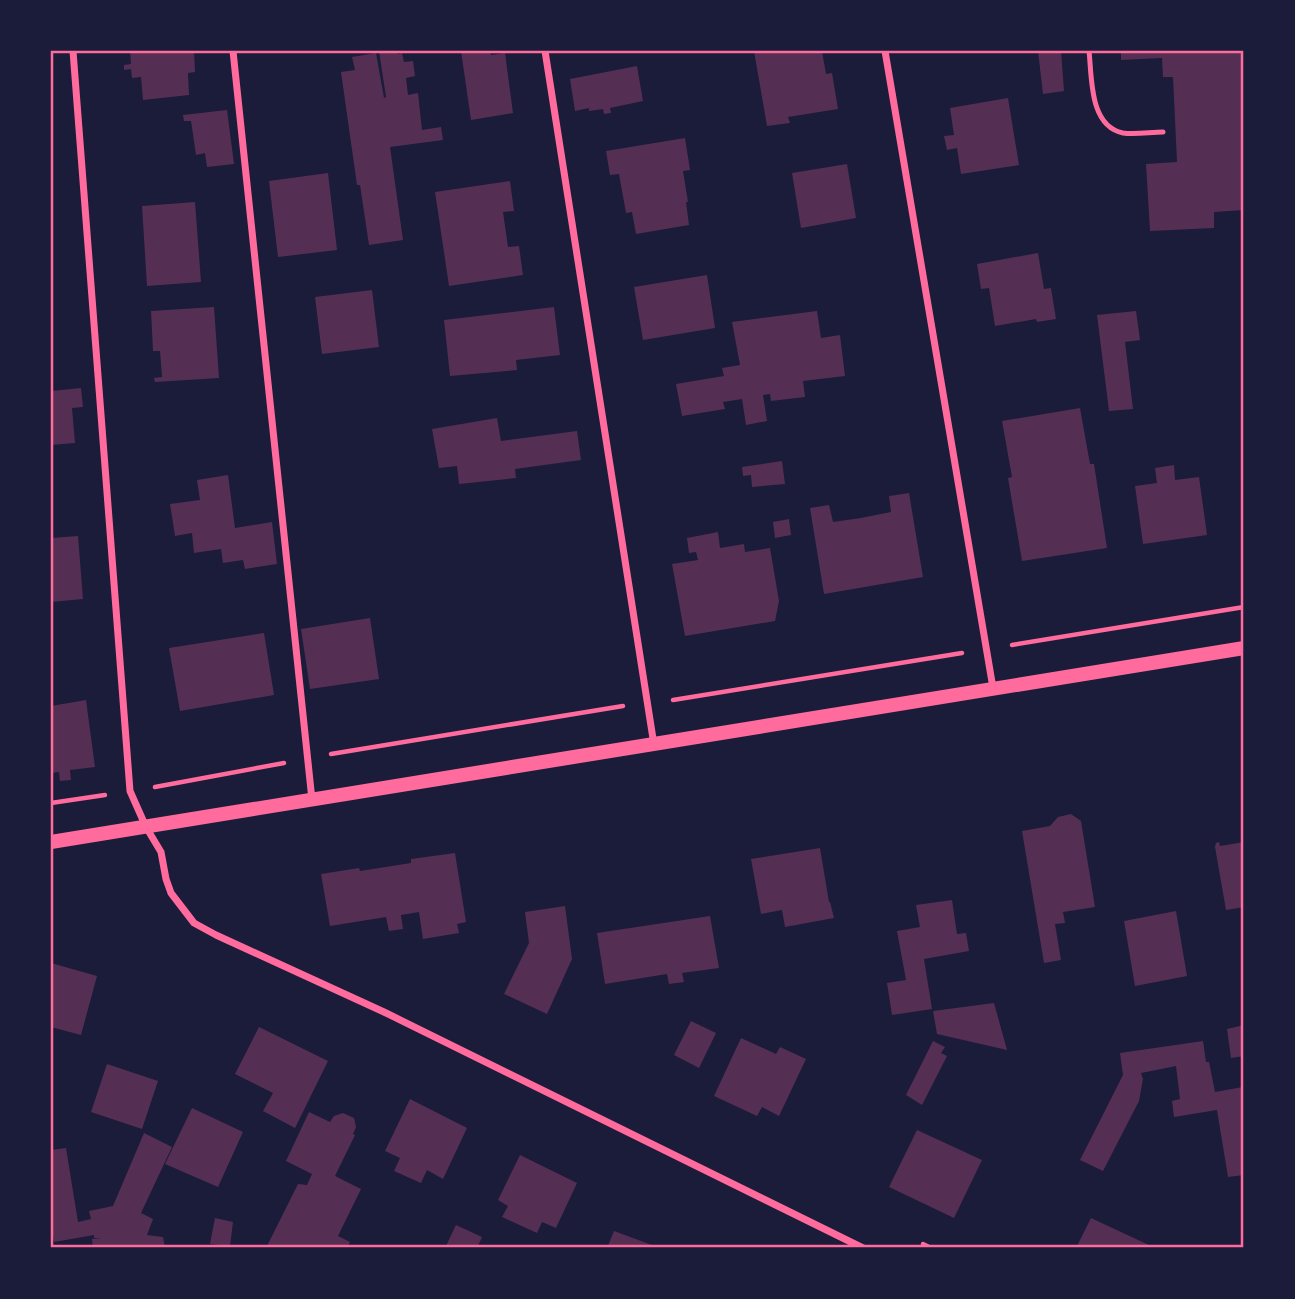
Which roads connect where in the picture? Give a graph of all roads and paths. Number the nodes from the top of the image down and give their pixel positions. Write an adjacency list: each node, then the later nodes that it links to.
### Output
1 (73, 51): 20 (street)
2 (233, 51): 15 (street)
3 (545, 51): 14 (street)
4 (885, 51): 11 (street)
5 (1088, 51): 6 (lane)
6 (1163, 132)
7 (1244, 607): 8 (path)
8 (1005, 646)
9 (1244, 648): 11 (main road)
10 (966, 652): 12 (path)
11 (993, 690): 14 (main road)
12 (666, 701)
13 (624, 706): 15 (path)
14 (654, 745): 18 (main road)
15 (309, 758): 16 (path); 18 (street)
16 (147, 788)
17 (111, 794): 19 (path)
18 (312, 800): 20 (main road)
19 (51, 803)
20 (146, 827): 21 (main road); 23 (street)
21 (51, 842)
22 (923, 1244): 24 (path)
23 (863, 1248)
24 (931, 1248)

